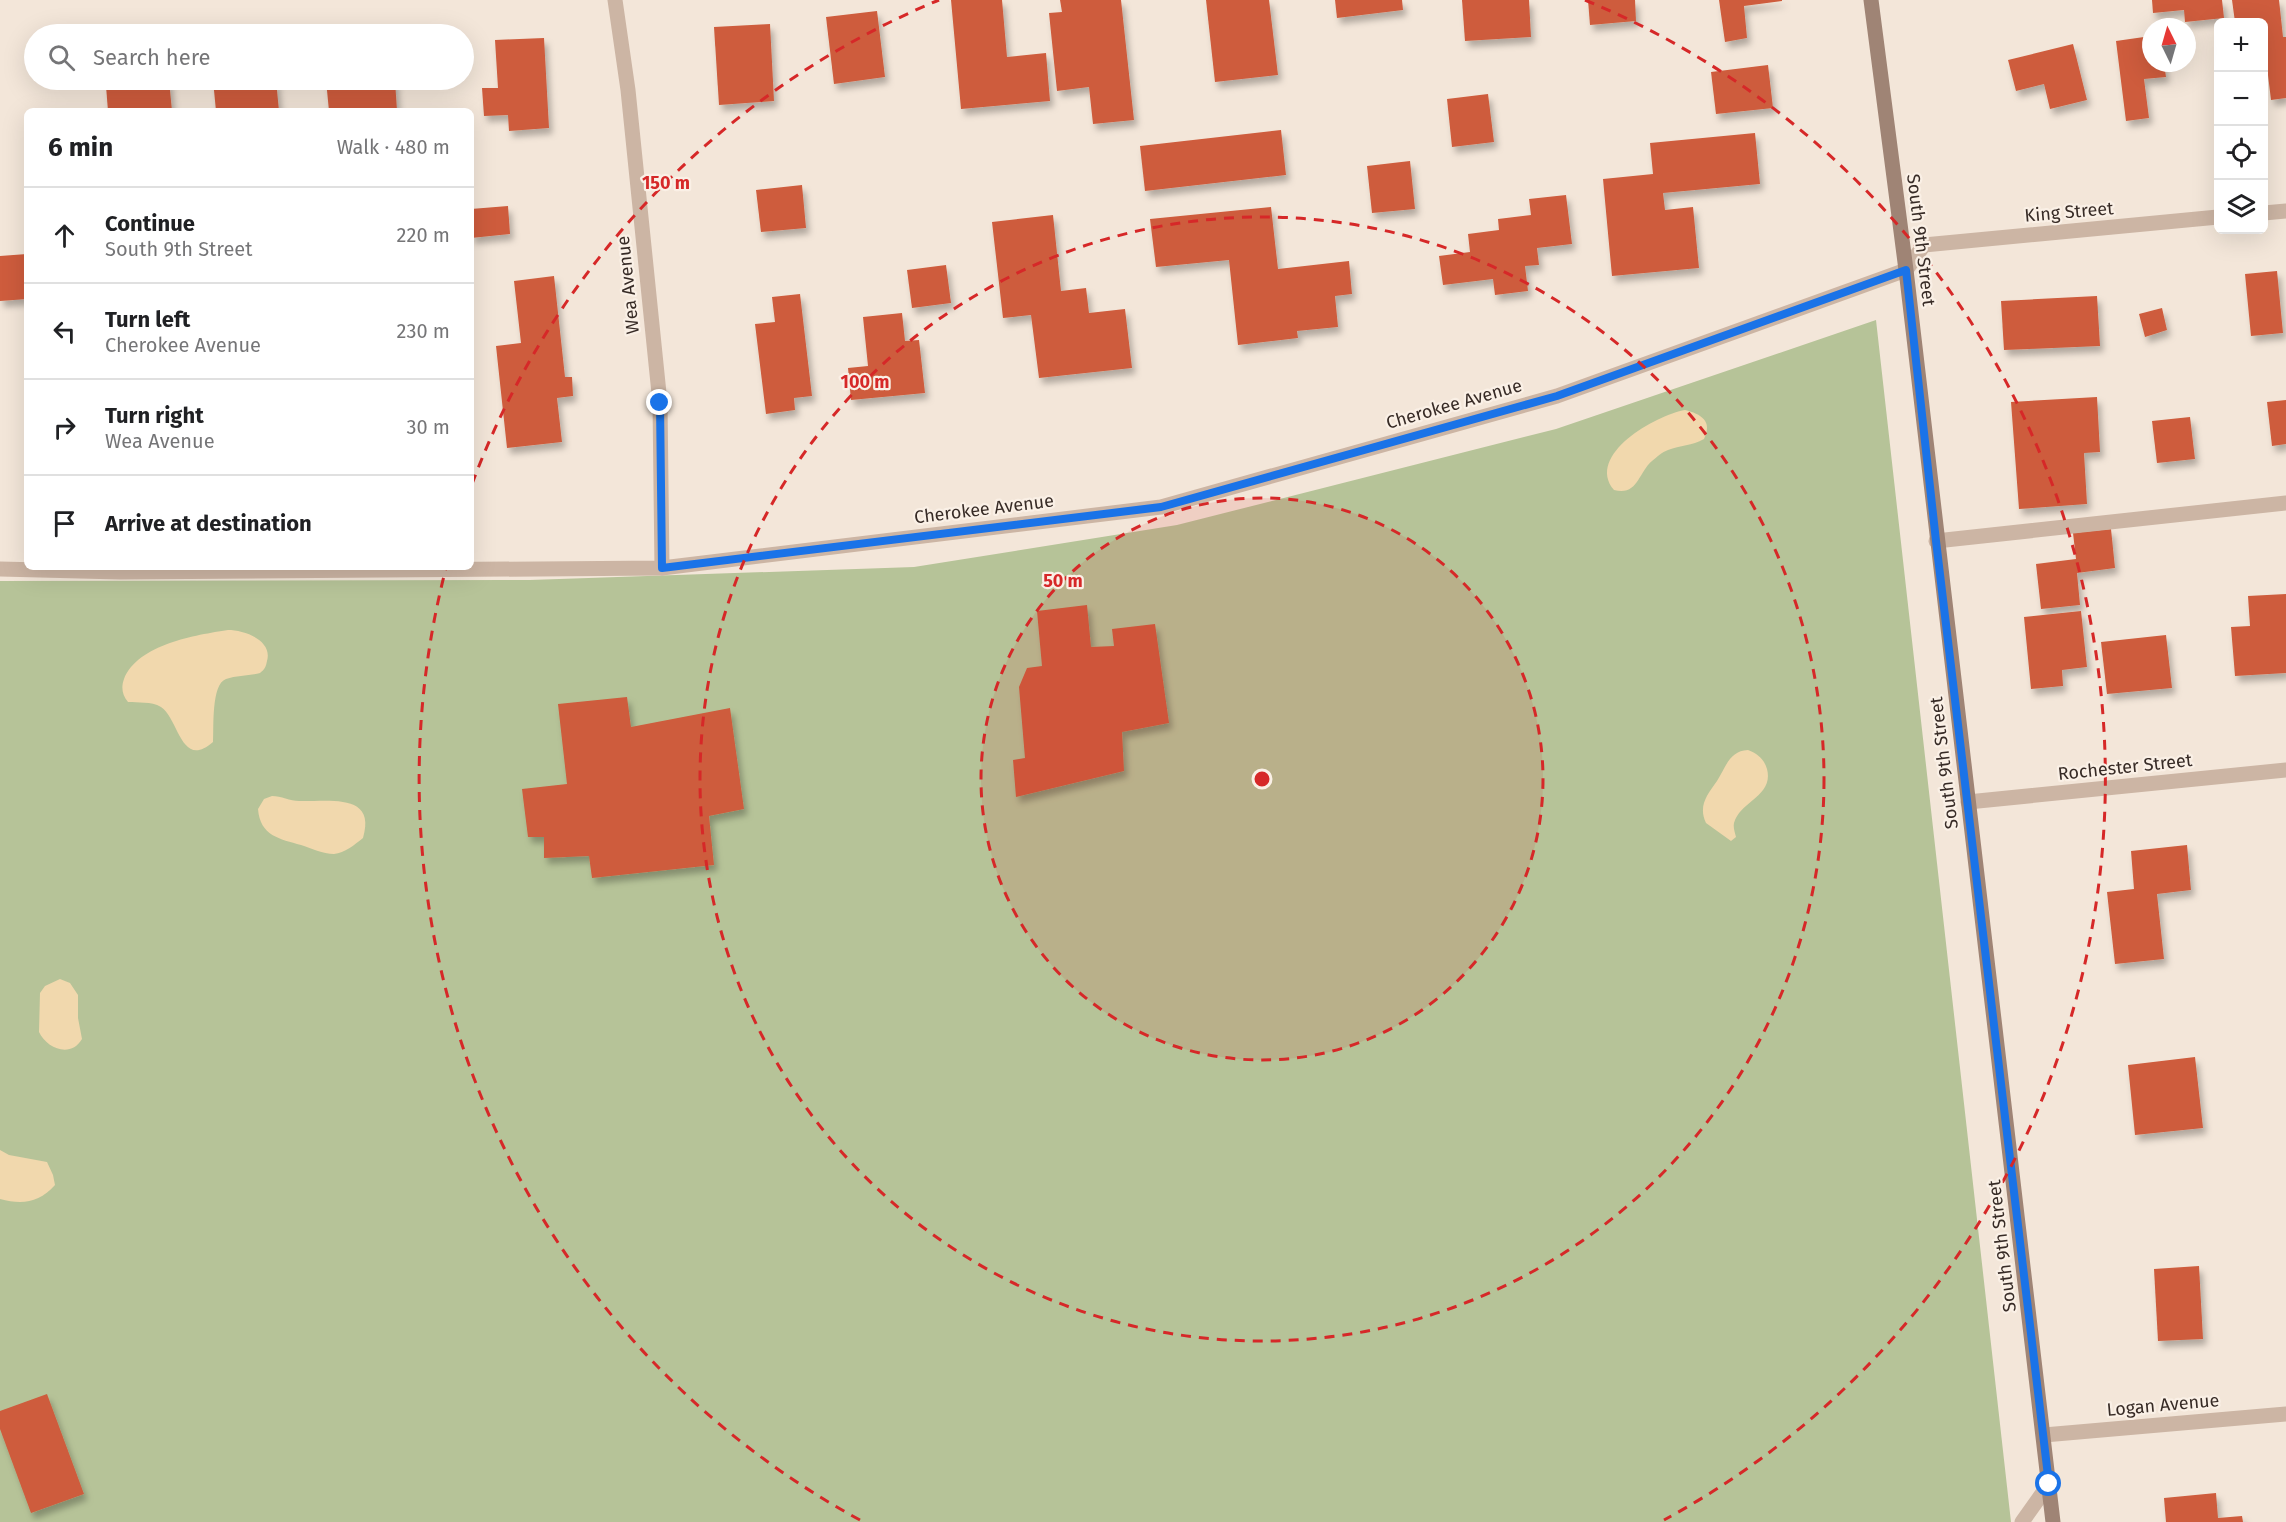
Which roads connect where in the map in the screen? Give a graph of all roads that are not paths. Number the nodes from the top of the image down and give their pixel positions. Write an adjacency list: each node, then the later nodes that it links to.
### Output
1 (615, 0): 9 (street, Wea Avenue)
2 (1871, 0): 6 (street, South 9th Street)
3 (2286, 211): 4 (street)
4 (2268, 213)
5 (2214, 217): 6 (street, King Street)
6 (1906, 270): 8 (street, South 9th Street); 9 (street, Cherokee Avenue)
7 (2286, 503): 8 (street)
8 (1936, 541): 16 (street, South 9th Street)
9 (662, 568): 11 (street, Cherokee Avenue)
10 (0, 569): 12 (street, Cherokee Avenue)
11 (474, 569)
12 (24, 570)
13 (44, 570): 14 (street, Cherokee Avenue)
14 (396, 570)
15 (2286, 770): 16 (street, Rochester Street)
16 (1968, 802): 18 (street, South 9th Street)
17 (2286, 1414): 18 (street, Logan Avenue)
18 (2044, 1435): 19 (street, South 9th Street)
19 (2049, 1484): 20 (street); 21 (street, South 9th Street)
20 (2022, 1522)
21 (2053, 1522)

